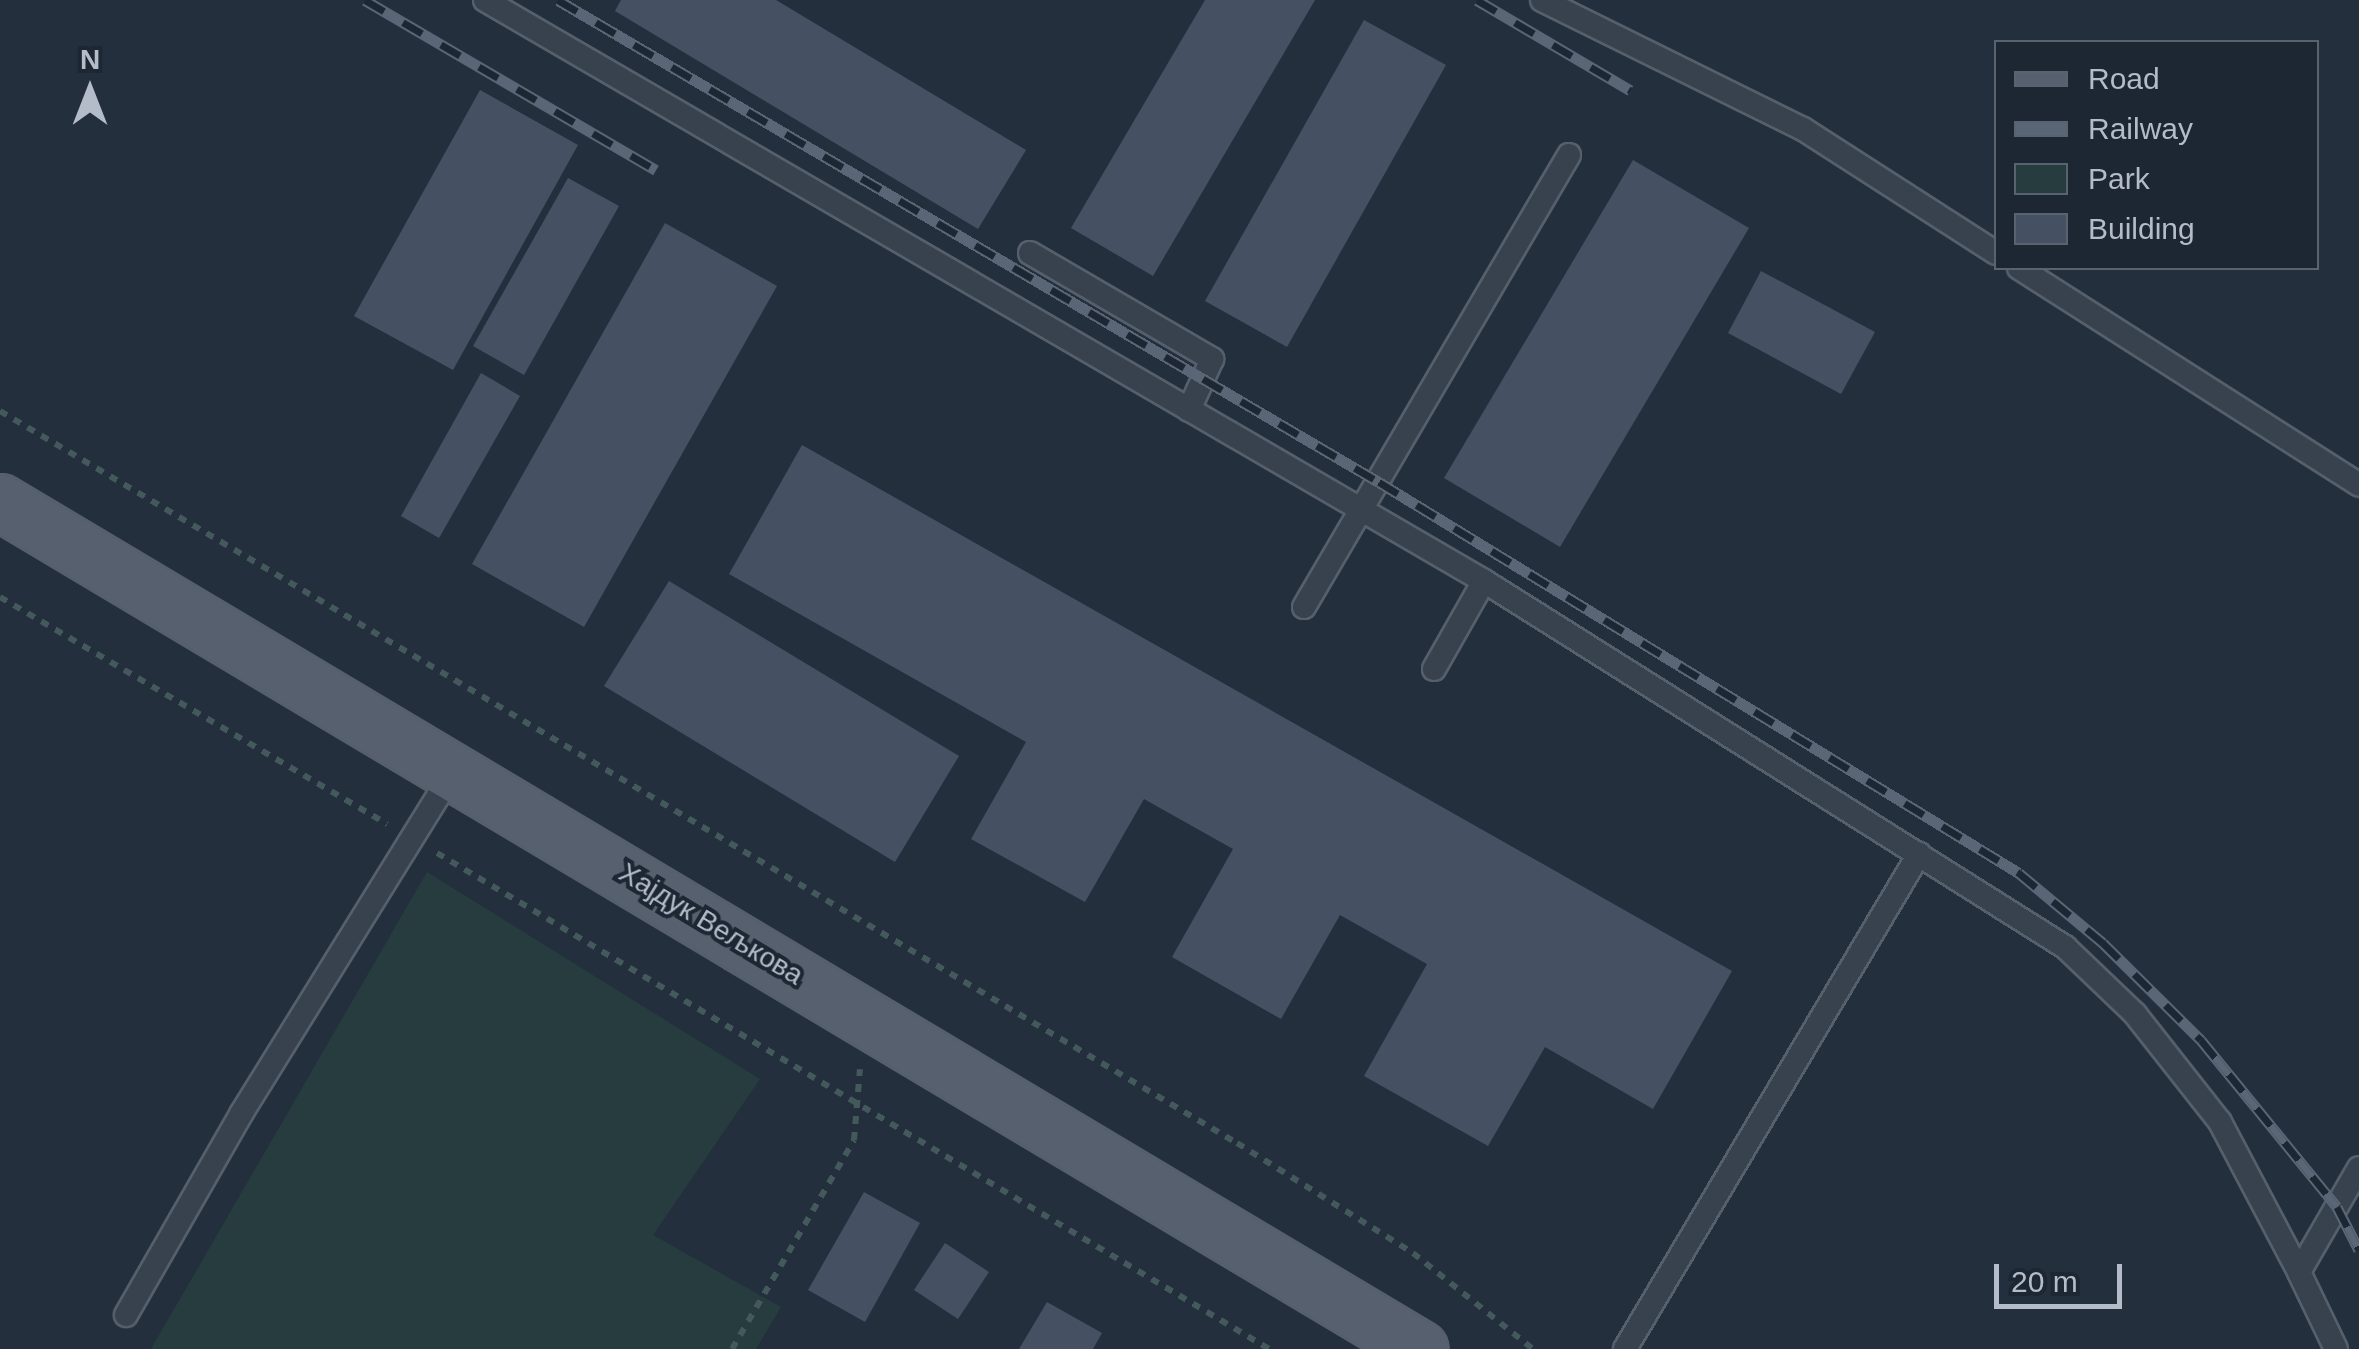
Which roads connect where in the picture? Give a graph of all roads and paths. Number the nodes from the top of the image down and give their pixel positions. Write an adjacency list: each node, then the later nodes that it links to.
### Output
1 (485, 0): 7 (lane)
2 (1542, 0): 4 (lane)
3 (1569, 155): 11 (lane)
4 (1994, 252)
5 (1030, 253): 7 (lane)
6 (2022, 270): 9 (lane)
7 (1188, 410): 11 (lane)
8 (0, 411): 27 (path)
9 (2359, 485)
10 (0, 502): 16 (main road, Хајдук Вељкова)
11 (1362, 509): 12 (lane); 14 (lane)
12 (1484, 581): 15 (lane); 18 (lane)
13 (0, 598): 17 (path)
14 (1304, 607)
15 (1434, 668)
16 (454, 772): 17 (lane); 19 (main road, Хајдук Вељкова)
17 (413, 839): 20 (path); 23 (lane)
18 (1919, 854): 22 (lane); 28 (lane)
19 (868, 1017): 20 (path); 26 (main road, Хајдук Вељкова)
20 (855, 1102): 24 (path); 25 (path)
21 (2359, 1168): 22 (lane)
22 (2299, 1272): 29 (lane)
23 (126, 1314)
24 (732, 1349)
25 (1270, 1349)
26 (1420, 1349)
27 (1533, 1349)
28 (1624, 1349)
29 (2336, 1349)

